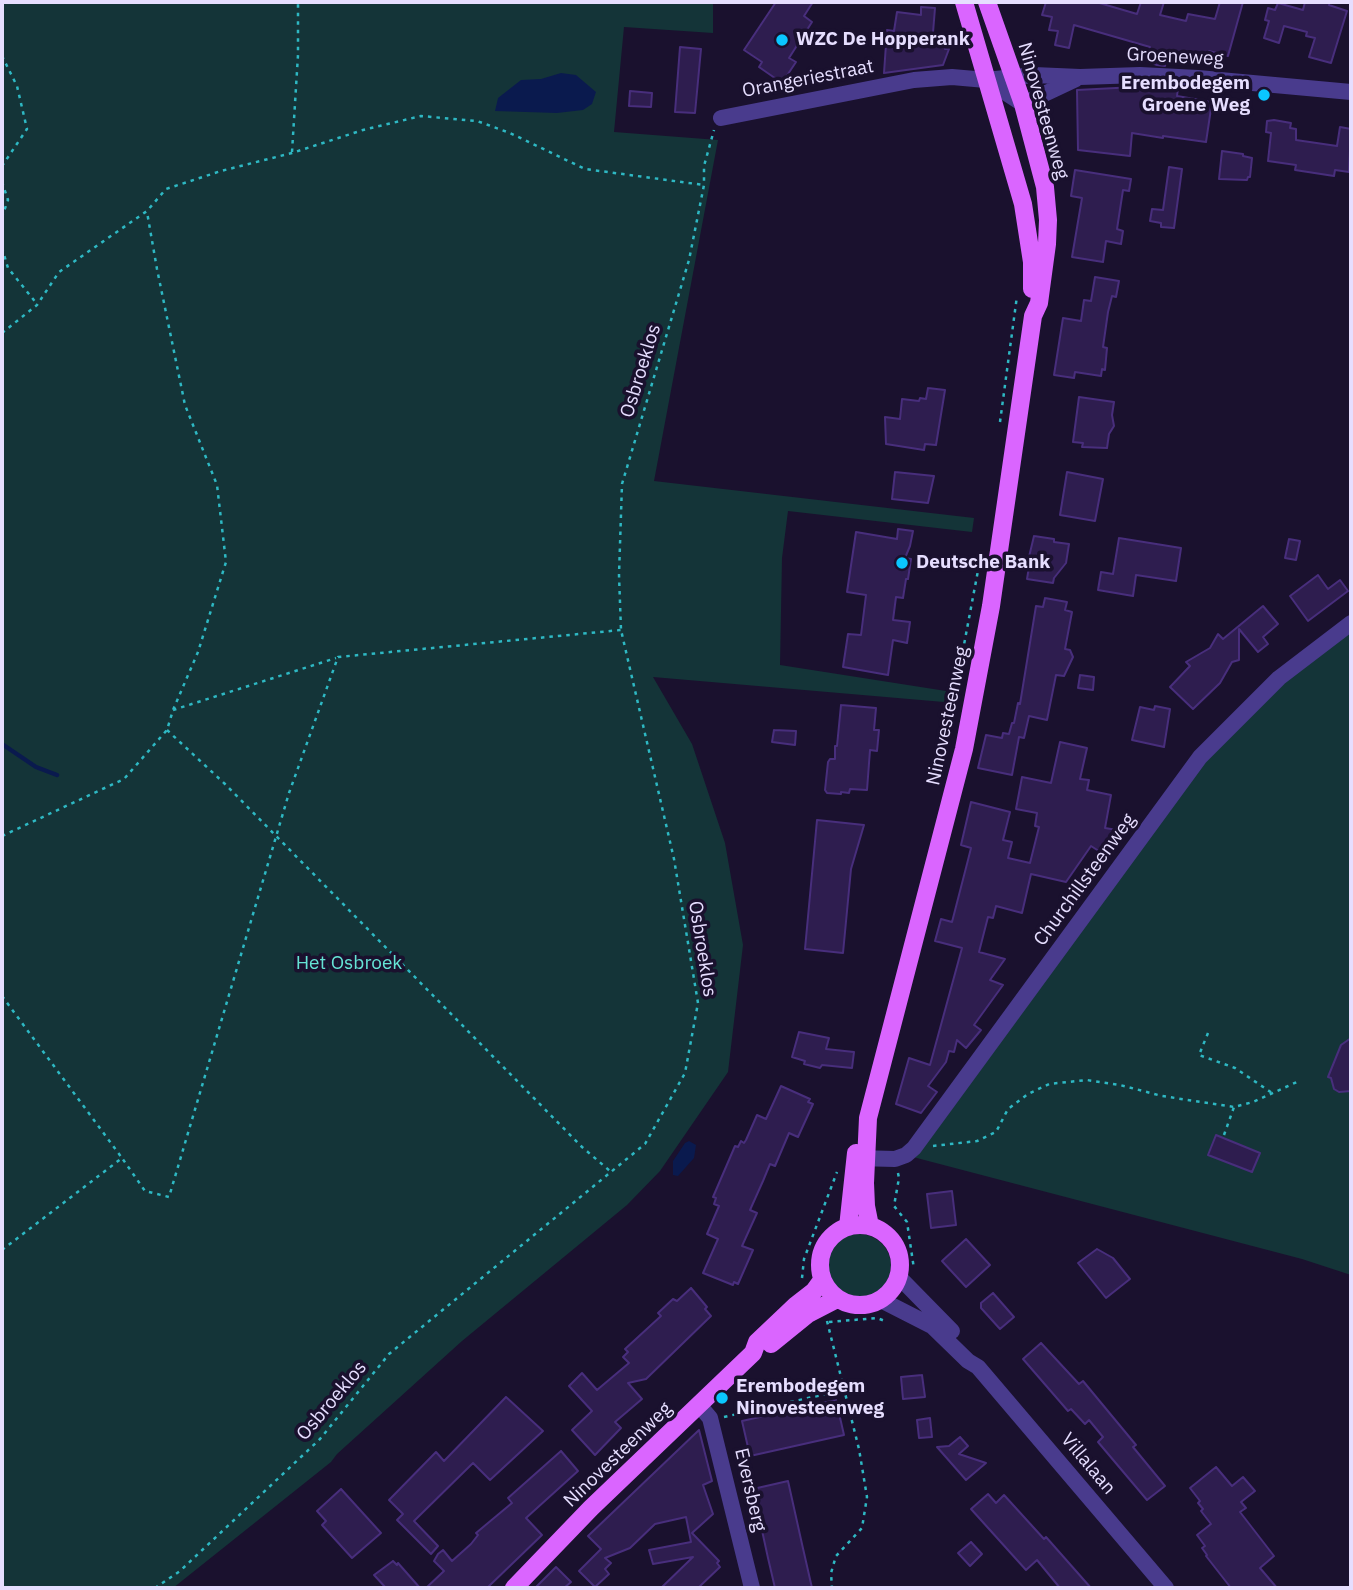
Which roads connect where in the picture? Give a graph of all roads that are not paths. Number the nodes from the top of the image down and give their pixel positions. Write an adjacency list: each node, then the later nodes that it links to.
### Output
1 (964, 2): 5 (main road, Ninovesteenweg)
2 (987, 2): 4 (main road, Ninovesteenweg)
3 (1080, 77): 4 (street, Groeneweg); 6 (street, Groeneweg); 7 (street, Groeneweg)
4 (1014, 78): 5 (street, Groeneweg); 7 (main road, Ninovesteenweg)
5 (986, 79): 7 (street); 8 (street, Orangeriestraat); 9 (main road, Ninovesteenweg)
6 (1351, 92)
7 (1023, 104): 9 (main road, Ninovesteenweg)
8 (721, 118)
9 (1033, 317): 11 (main road, Ninovesteenweg)
10 (1351, 623): 11 (street, Churchillsteenweg)
11 (860, 1159): 12 (main road, Ninovesteenweg); 13 (main road, Ninovesteenweg)
12 (870, 1226): 13 (main road); 14 (main road)
13 (848, 1227): 15 (main road)
14 (899, 1277): 17 (main road); 18 (street, Villalaan)
15 (822, 1280): 16 (main road); 19 (main road, Ninovesteenweg)
16 (837, 1298): 17 (main road); 19 (main road, Ninovesteenweg)
17 (881, 1300): 18 (street, Villalaan)
18 (944, 1329): 23 (street, Villalaan)
19 (752, 1353): 20 (main road, Ninovesteenweg)
20 (699, 1405): 21 (main road, Ninovesteenweg); 22 (street, Eversberg)
21 (514, 1588)
22 (752, 1588)
23 (1166, 1588)

